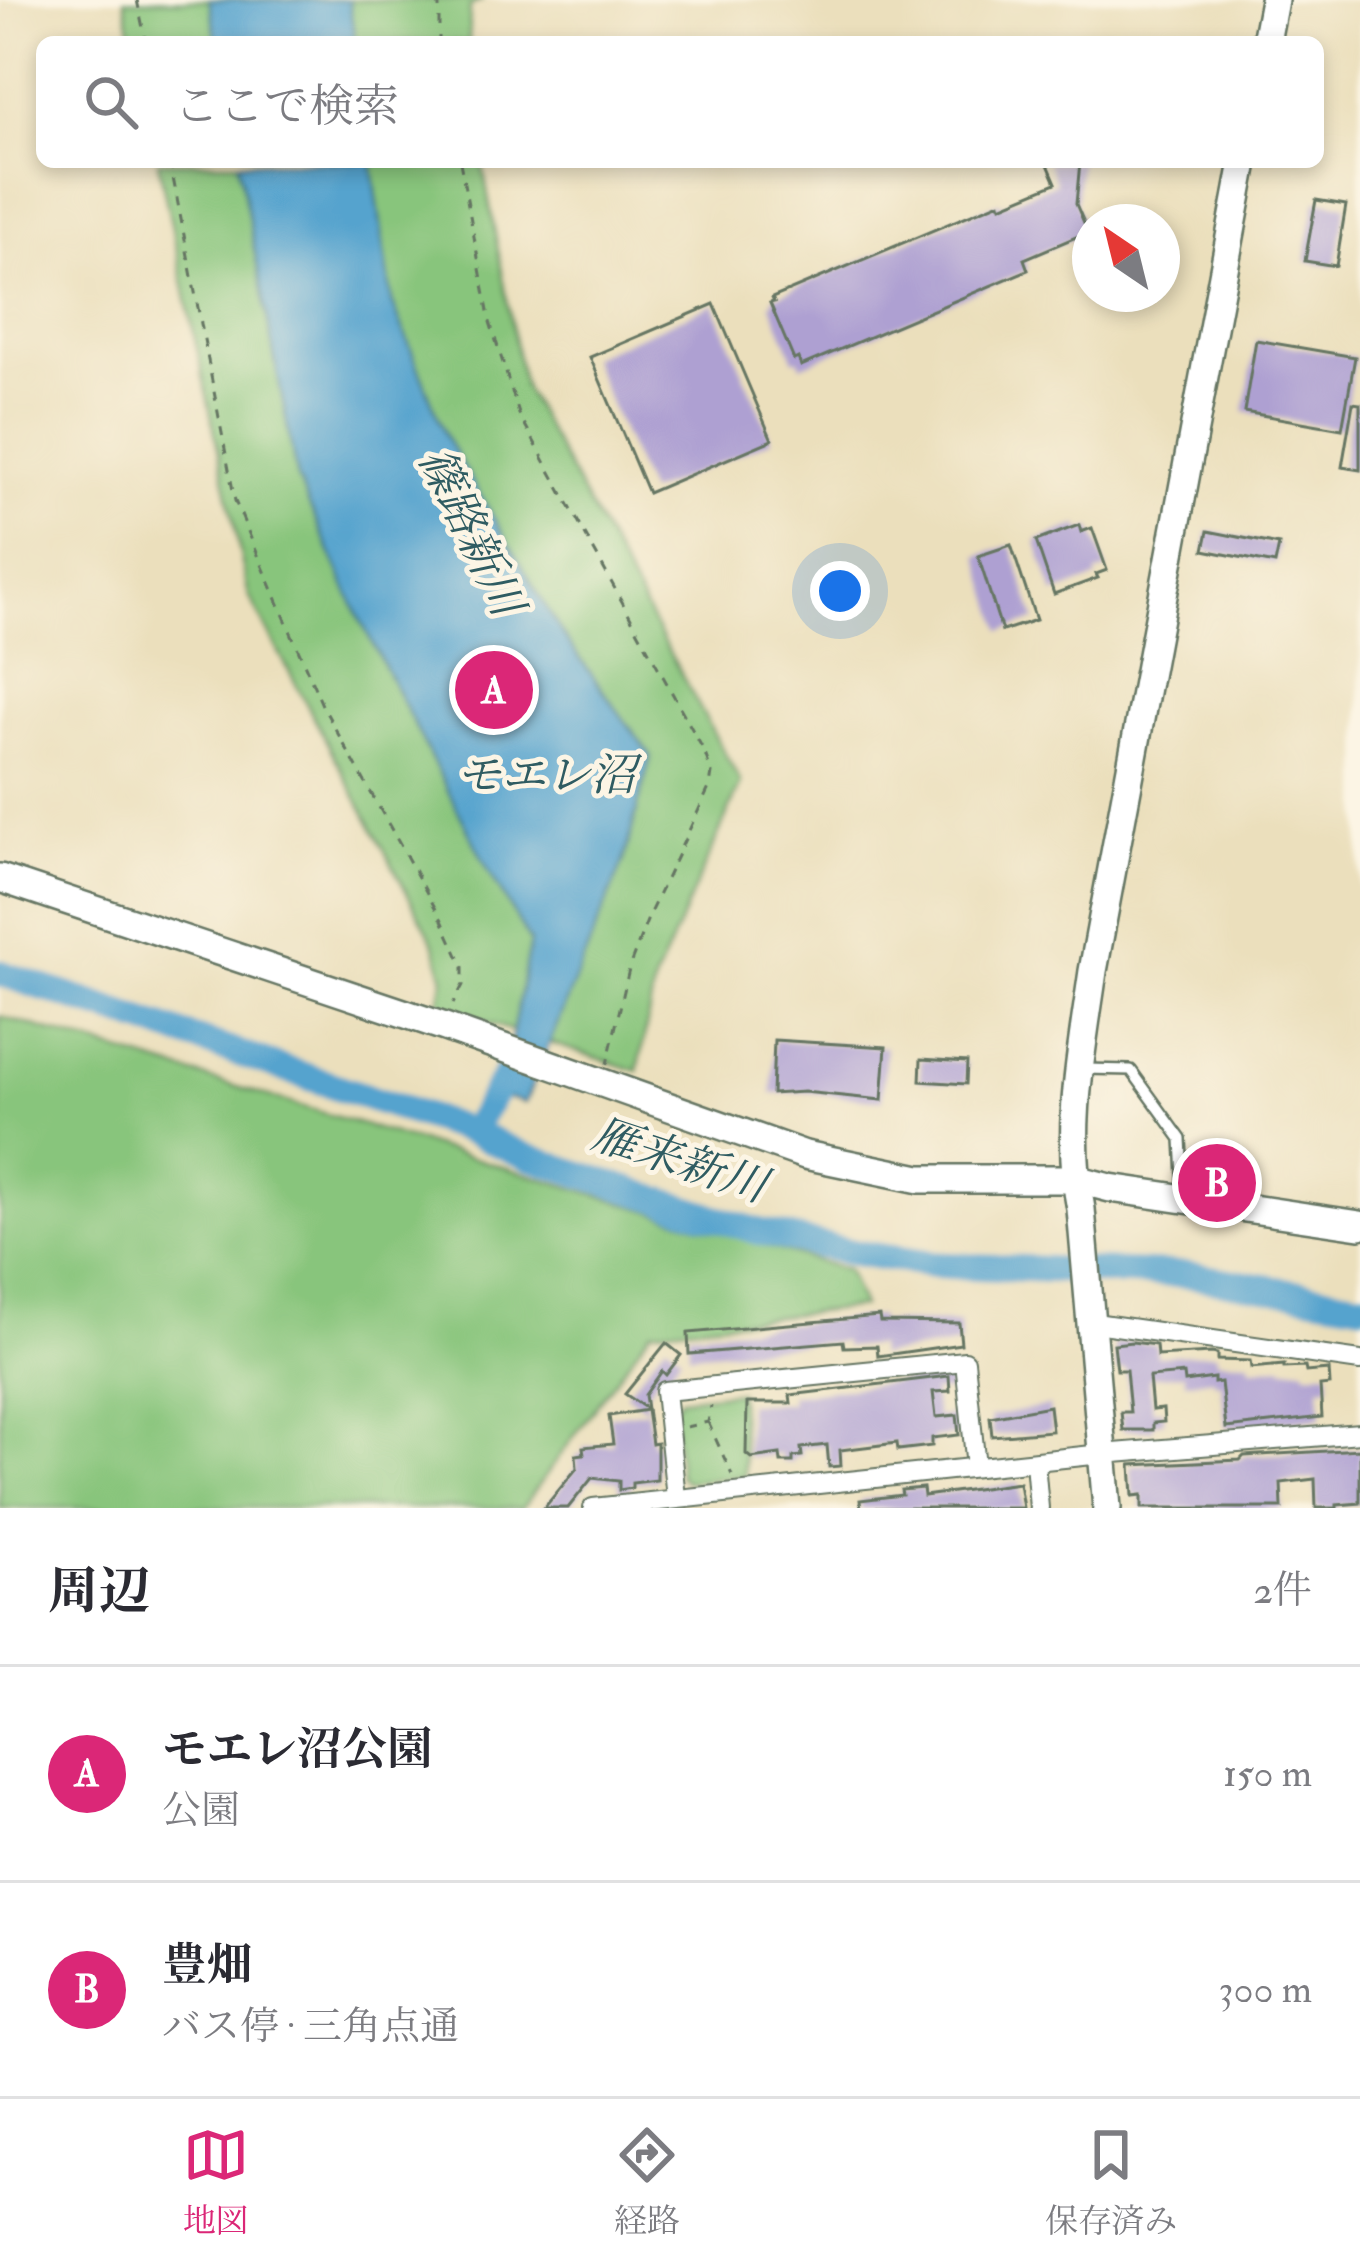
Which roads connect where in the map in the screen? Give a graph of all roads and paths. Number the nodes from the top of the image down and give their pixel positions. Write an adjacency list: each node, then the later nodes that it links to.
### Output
1 (137, 0): 4 (path)
2 (439, 0): 5 (path)
3 (1274, 0): 6 (street)
4 (145, 36)
5 (440, 36)
6 (1268, 36)
7 (171, 168): 11 (path)
8 (461, 168): 13 (path)
9 (1243, 168): 12 (street)
10 (0, 878): 11 (street)
11 (447, 1027): 13 (street)
12 (1079, 1069): 14 (street); 15 (lane)
13 (597, 1072): 14 (street)
14 (1075, 1179): 15 (street); 17 (street)
15 (1185, 1198): 16 (street)
16 (1360, 1225)
17 (1088, 1312): 18 (street); 23 (street)
18 (1360, 1361)
19 (714, 1393): 20 (path)
20 (708, 1421): 21 (path); 26 (path)
21 (677, 1430)
22 (1360, 1433): 23 (street)
23 (1102, 1454): 24 (street); 31 (street)
24 (1035, 1462): 25 (street); 30 (street)
25 (976, 1467): 27 (street); 28 (street)
26 (734, 1478)
27 (676, 1498): 28 (street); 29 (street)
28 (792, 1498)
29 (593, 1508)
30 (1039, 1508)
31 (1107, 1508)

